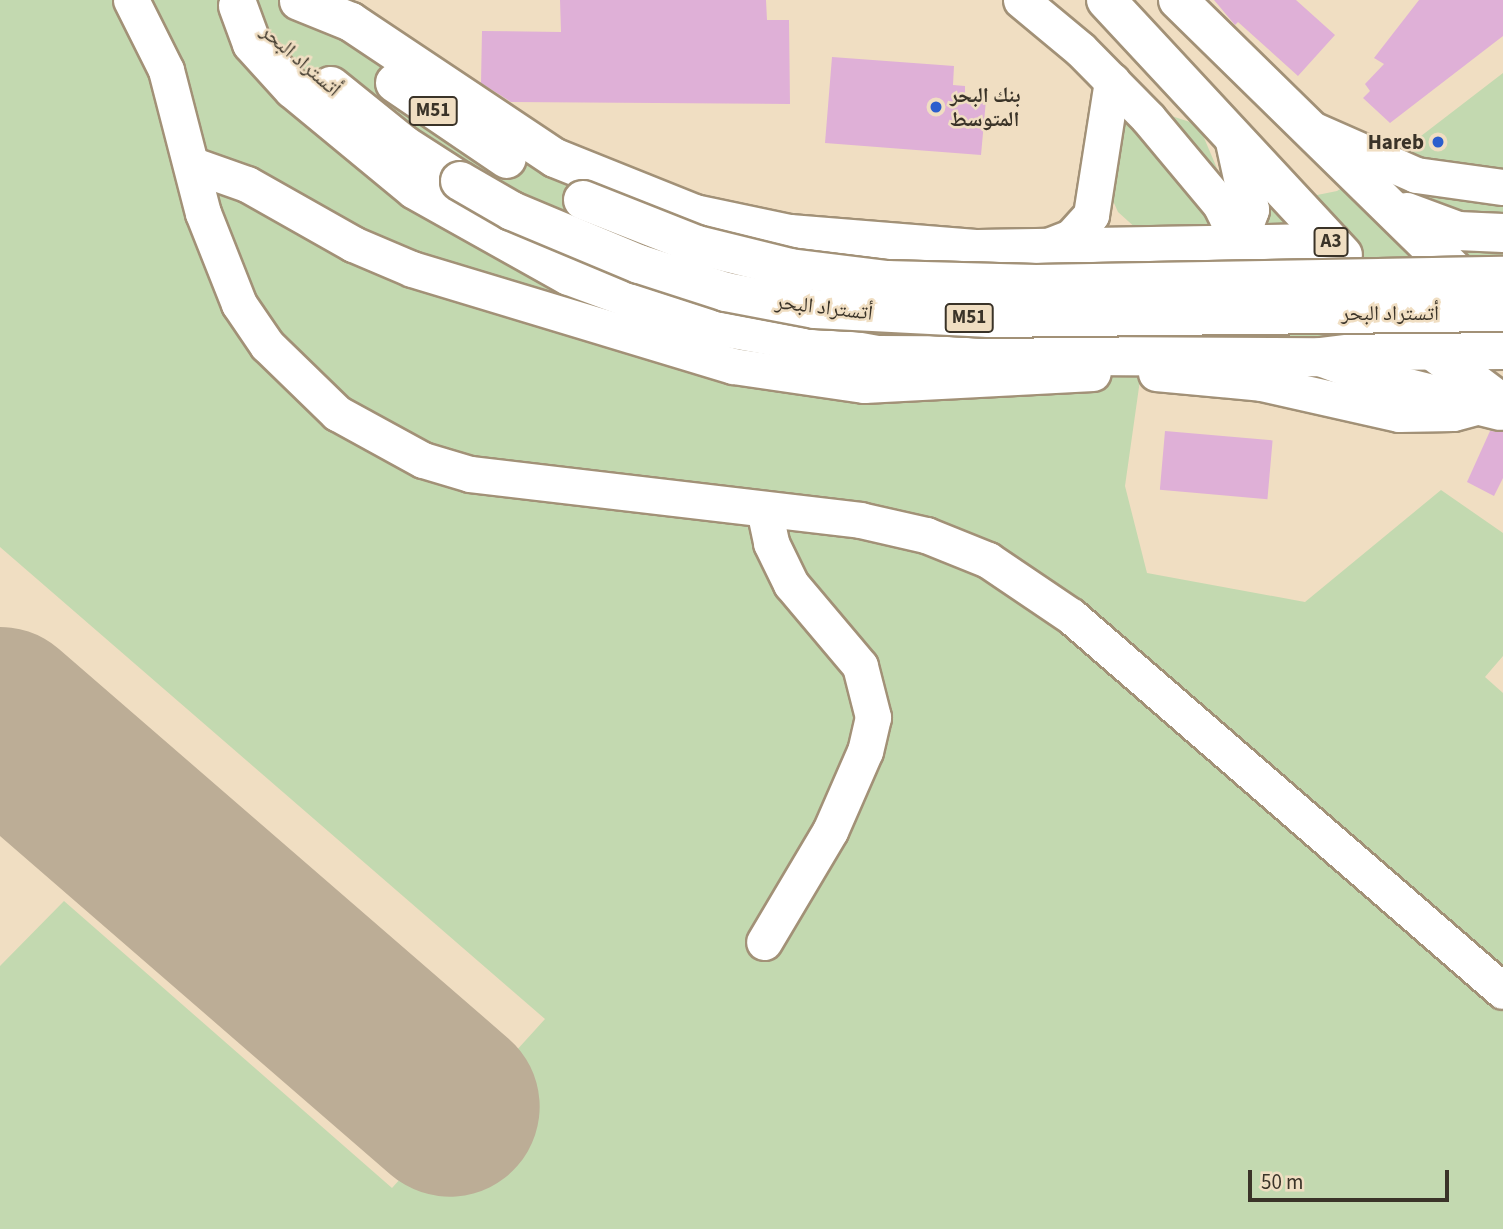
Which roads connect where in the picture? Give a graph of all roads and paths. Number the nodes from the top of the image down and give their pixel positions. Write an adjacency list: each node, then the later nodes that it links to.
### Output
1 (131, 0): 11 (street)
2 (1021, 0): 8 (street)
3 (1107, 0): 7 (highway, A3)
4 (1178, 0): 9 (highway)
5 (298, 1): 17 (highway); 18 (highway, أتستراد البحر / M51, bridge)
6 (235, 3): 19 (highway, أتستراد البحر / M51, bridge); 23 (highway)
7 (1174, 71): 8 (street); 10 (highway, A3)
8 (1118, 99): 16 (street); 17 (street)
9 (1303, 126): 12 (street); 13 (highway)
10 (1232, 133): 15 (highway, A3); 16 (highway)
11 (193, 165): 24 (street); 25 (street)
12 (1503, 187)
13 (1378, 195): 14 (highway); 20 (highway)
14 (1503, 233)
15 (1332, 243): 16 (highway); 21 (highway, A3)
16 (1240, 245): 17 (highway); 23 (highway)
17 (1039, 250)
18 (1503, 276)
19 (1503, 312)
20 (1503, 319)
21 (1429, 350): 22 (highway); 23 (highway); 24 (highway, A3)
22 (1503, 350)
23 (1320, 357): 24 (highway)
24 (1495, 408)
25 (764, 509): 26 (street); 27 (street)
26 (764, 942)
27 (1503, 990)

